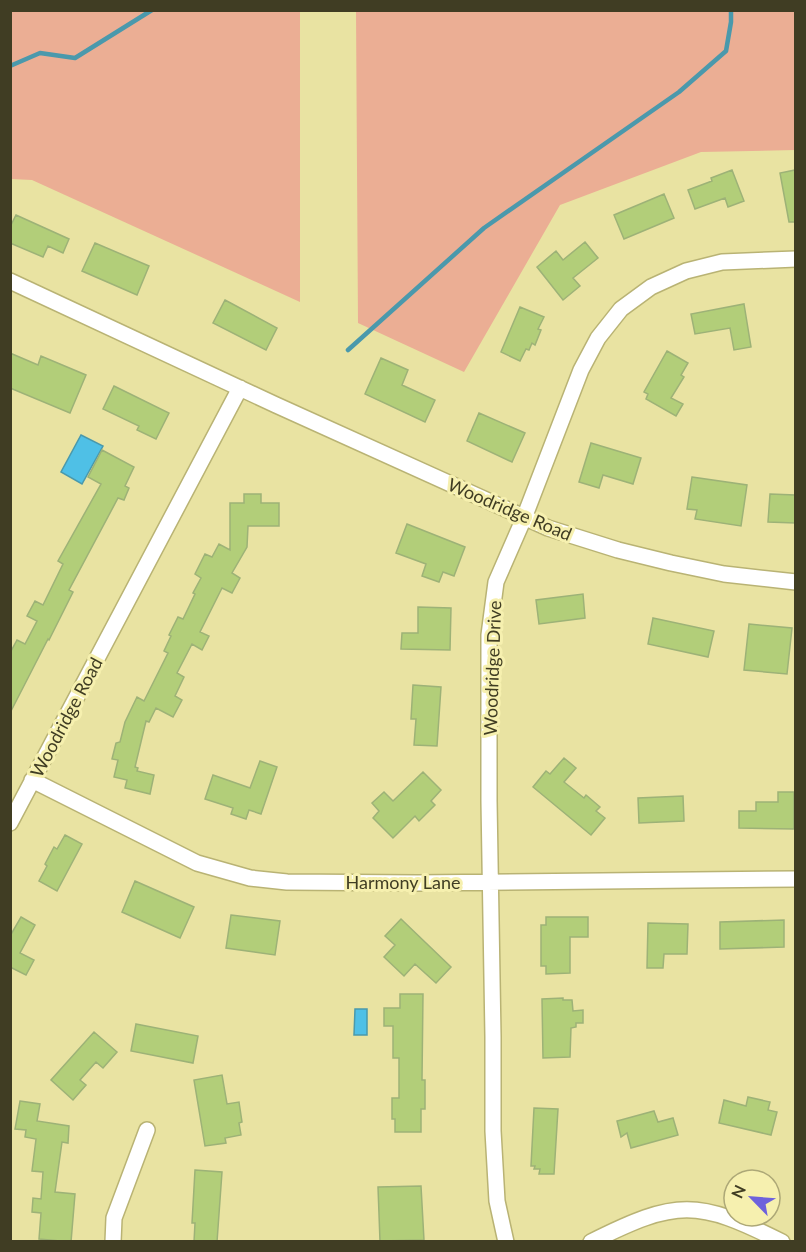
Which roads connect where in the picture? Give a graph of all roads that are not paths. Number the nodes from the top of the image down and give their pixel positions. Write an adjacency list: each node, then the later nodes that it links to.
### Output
1 (795, 259): 4 (street, Woodridge Drive)
2 (10, 281): 3 (street, Woodridge Road)
3 (240, 388): 4 (street, Woodridge Road); 6 (street, Woodridge Road)
4 (524, 518): 5 (street, Woodridge Road); 9 (street, Woodridge Drive)
5 (795, 582)
6 (32, 780): 7 (street, Woodridge Road); 9 (street, Harmony Lane)
7 (10, 823)
8 (795, 879): 9 (street, Harmony Lane)
9 (490, 881): 12 (street, Woodridge Drive)
10 (147, 1130): 11 (street)
11 (113, 1242)
12 (507, 1242)
13 (591, 1242): 14 (street)
14 (782, 1242)

